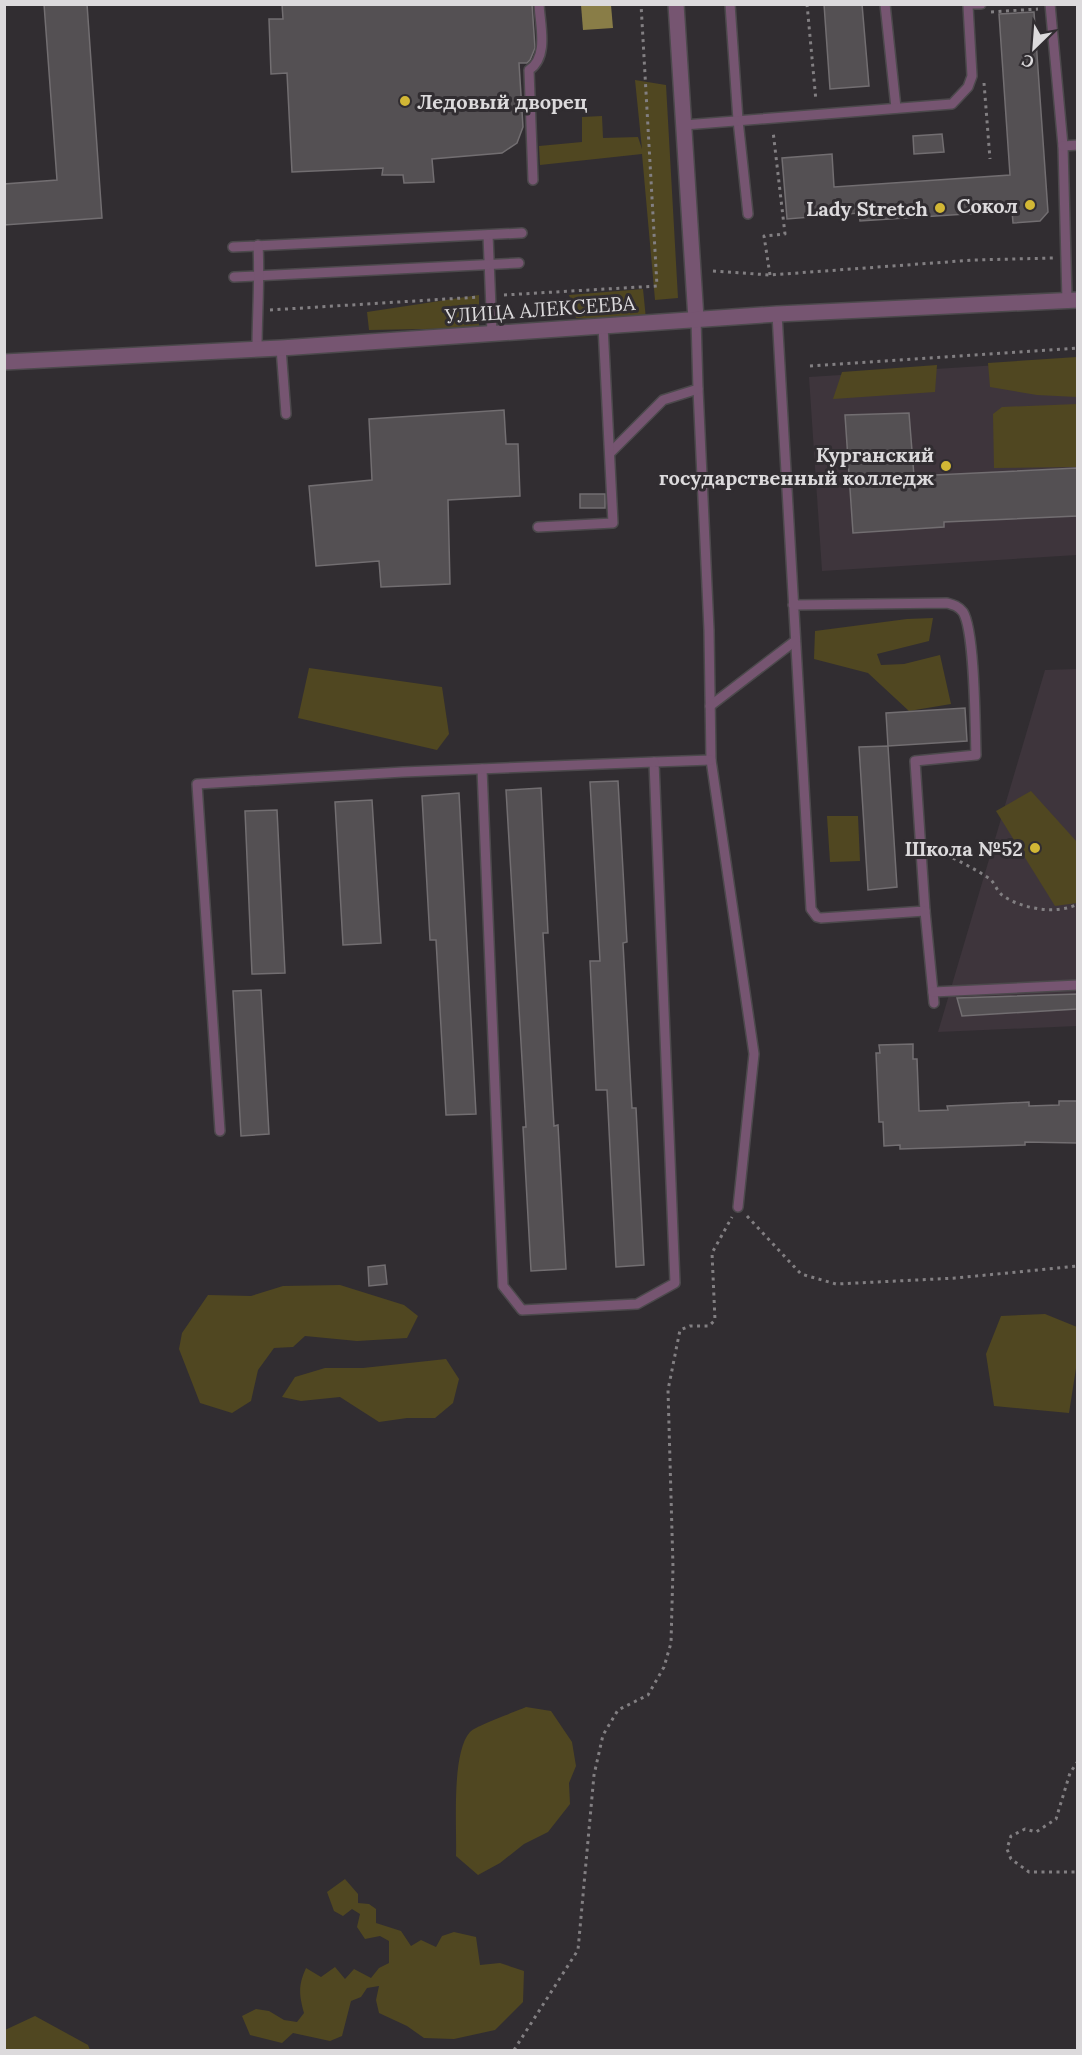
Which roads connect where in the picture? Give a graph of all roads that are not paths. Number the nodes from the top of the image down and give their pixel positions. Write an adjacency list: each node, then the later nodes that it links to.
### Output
1 (539, 4): 13 (lane)
2 (676, 4): 10 (street)
3 (730, 4): 9 (lane)
4 (885, 4): 8 (lane)
5 (968, 5): 7 (lane); 8 (lane)
6 (1051, 7): 12 (lane)
7 (985, 8)
8 (896, 108): 9 (lane)
9 (738, 120): 10 (lane); 14 (lane)
10 (684, 125): 25 (street)
11 (1077, 145): 12 (lane)
12 (1063, 146): 23 (lane)
13 (533, 180)
14 (748, 214)
15 (522, 233): 16 (lane)
16 (488, 235): 17 (lane); 20 (lane)
17 (258, 246): 18 (lane); 21 (lane)
18 (233, 247)
19 (519, 263): 20 (lane)
20 (489, 264): 21 (lane); 27 (lane)
21 (260, 275): 22 (lane); 29 (lane)
22 (234, 277)
23 (1072, 300): 24 (street, УЛИЦА АЛЕКСЕЕВА)
24 (777, 314): 25 (street, УЛИЦА АЛЕКСЕЕВА); 35 (lane)
25 (696, 320): 26 (street, УЛИЦА АЛЕКСЕЕВА); 31 (lane)
26 (603, 326): 27 (street, УЛИЦА АЛЕКСЕЕВА); 33 (lane)
27 (492, 333): 28 (street, УЛИЦА АЛЕКСЕЕВА)
28 (281, 348): 29 (street, УЛИЦА АЛЕКСЕЕВА); 32 (lane)
29 (257, 350): 30 (street, УЛИЦА АЛЕКСЕЕВА)
30 (4, 362)
31 (698, 389): 33 (lane); 37 (lane)
32 (286, 414)
33 (610, 453): 34 (lane)
34 (538, 527)
35 (793, 605): 36 (lane); 41 (lane)
36 (795, 641): 37 (lane); 41 (lane)
37 (710, 706): 38 (lane)
38 (711, 760): 39 (lane); 46 (lane)
39 (654, 762): 40 (lane); 40 (lane)
40 (482, 769): 45 (lane)
41 (925, 911): 43 (lane)
42 (1077, 985): 43 (lane)
43 (933, 992): 44 (lane)
44 (934, 1004)
45 (220, 1131)
46 (738, 1207)

